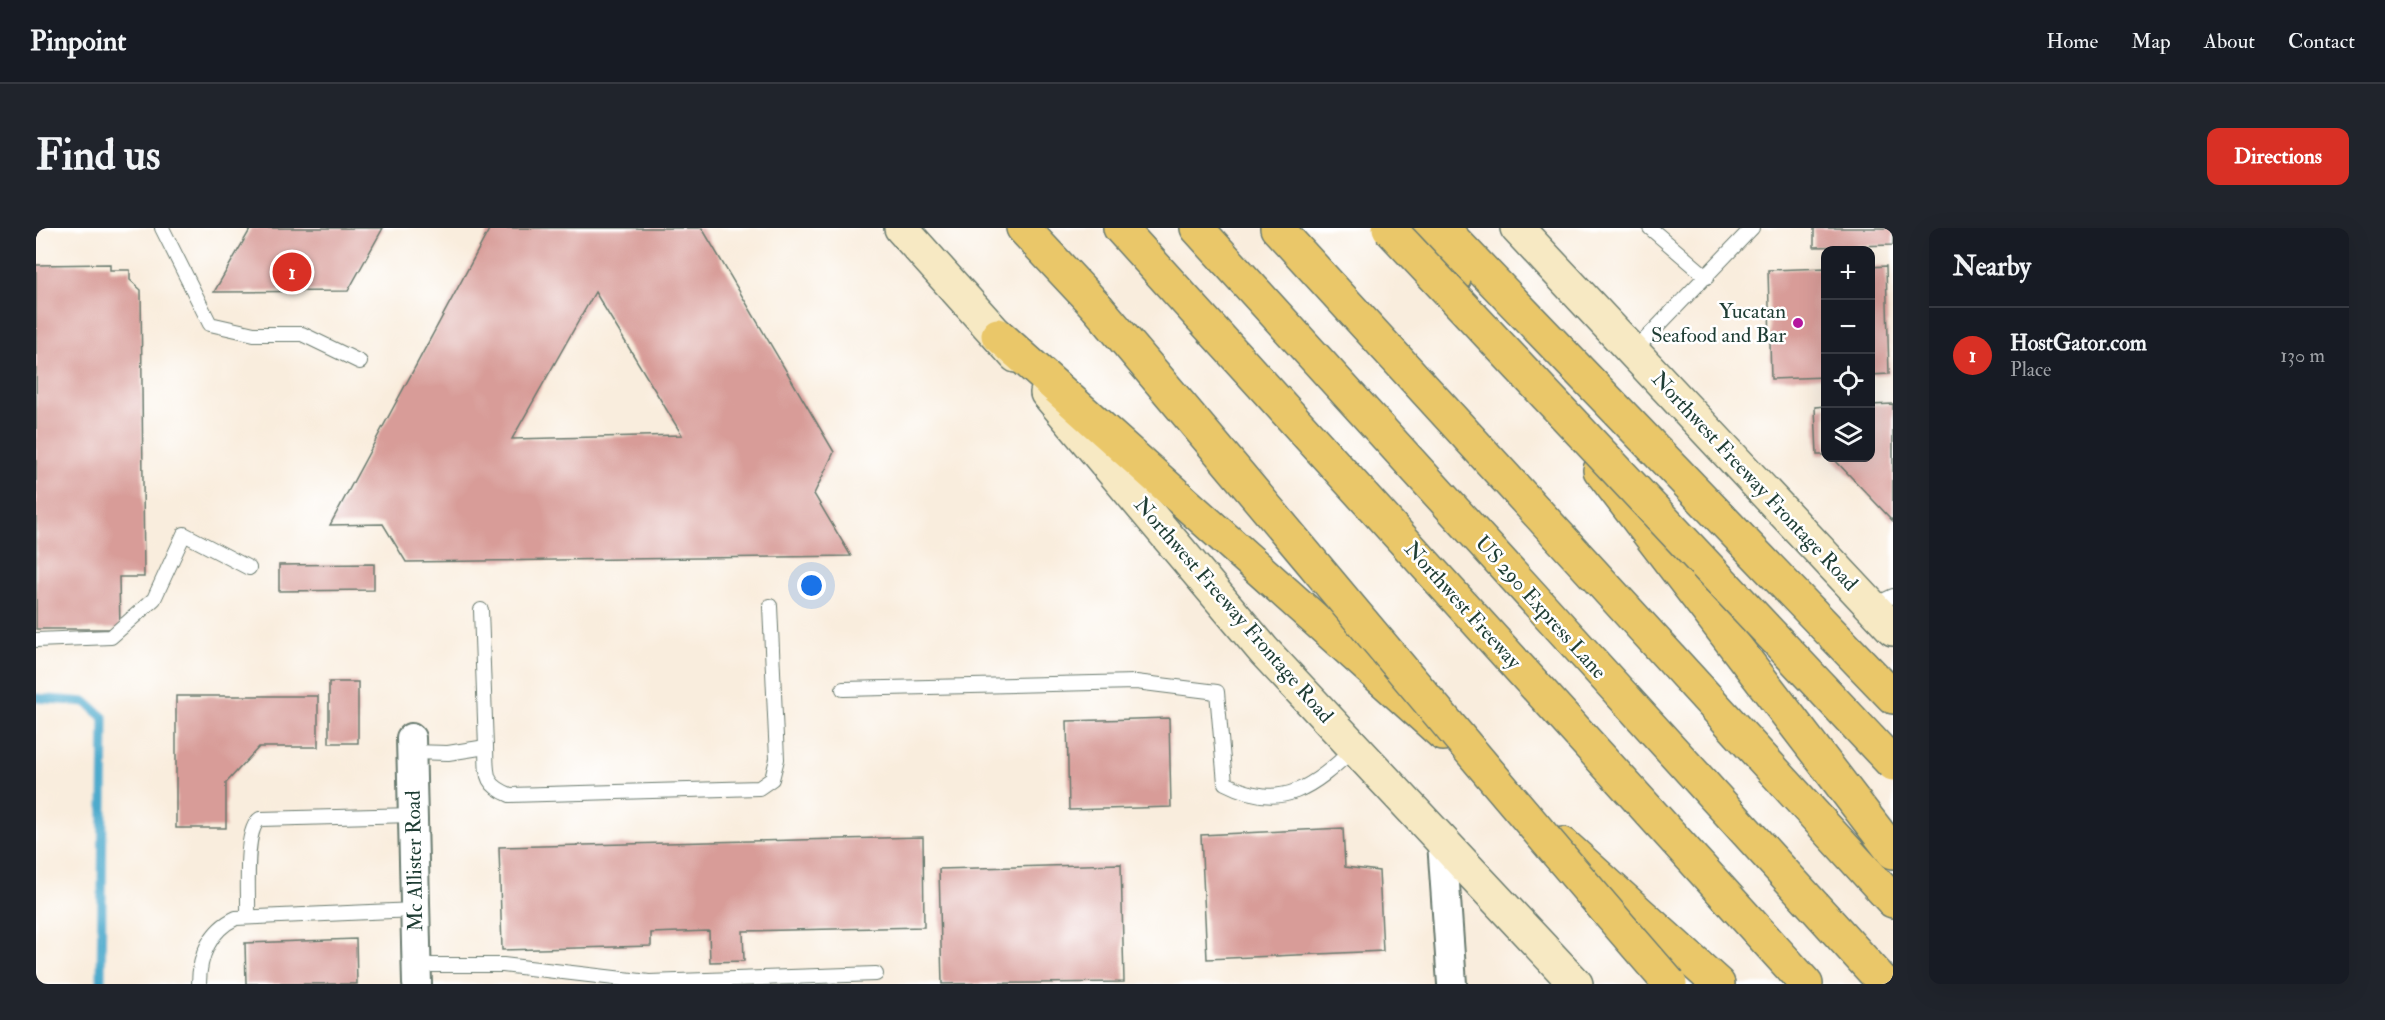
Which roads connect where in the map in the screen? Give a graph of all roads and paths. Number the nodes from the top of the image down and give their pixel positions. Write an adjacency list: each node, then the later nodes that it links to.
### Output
1 (162, 228): 16 (lane)
2 (901, 228): 14 (main road, Northwest Freeway Frontage Road)
3 (1023, 228): 39 (highway, bridge)
4 (1120, 228): 41 (highway, Northwest Freeway)
5 (1197, 228): 42 (highway, US 290 Express Lane)
6 (1277, 228): 31 (highway)
7 (1389, 228): 27 (highway, bridge)
8 (1414, 228): 30 (highway)
9 (1443, 228): 23 (highway)
10 (1517, 228): 15 (main road, Northwest Freeway Frontage Road)
11 (1650, 228): 13 (lane)
12 (1752, 228): 13 (lane)
13 (1707, 277): 15 (lane)
14 (998, 335): 26 (main road, Northwest Freeway Frontage Road); 40 (highway)
15 (1634, 351): 20 (main road, Northwest Freeway Frontage Road)
16 (360, 362)
17 (249, 568): 21 (lane)
18 (770, 606): 25 (lane)
19 (481, 610): 25 (lane)
20 (1886, 610)
21 (36, 640)
22 (843, 689): 26 (lane)
23 (1893, 697)
24 (411, 745): 25 (lane); 28 (street, Mc Allister Road)
25 (486, 747)
26 (1356, 747): 29 (main road, Northwest Freeway Frontage Road)
27 (1893, 764)
28 (413, 815): 32 (street, Mc Allister Road); 33 (lane)
29 (1442, 842): 37 (street); 38 (main road, Northwest Freeway Frontage Road)
30 (1893, 852)
31 (1893, 901)
32 (415, 910): 33 (lane); 34 (street, Mc Allister Road)
33 (248, 916): 36 (lane)
34 (417, 974): 35 (lane)
35 (876, 974)
36 (199, 984)
37 (1452, 984)
38 (1576, 984)
39 (1670, 984)
40 (1718, 984)
41 (1806, 984)
42 (1886, 984)

